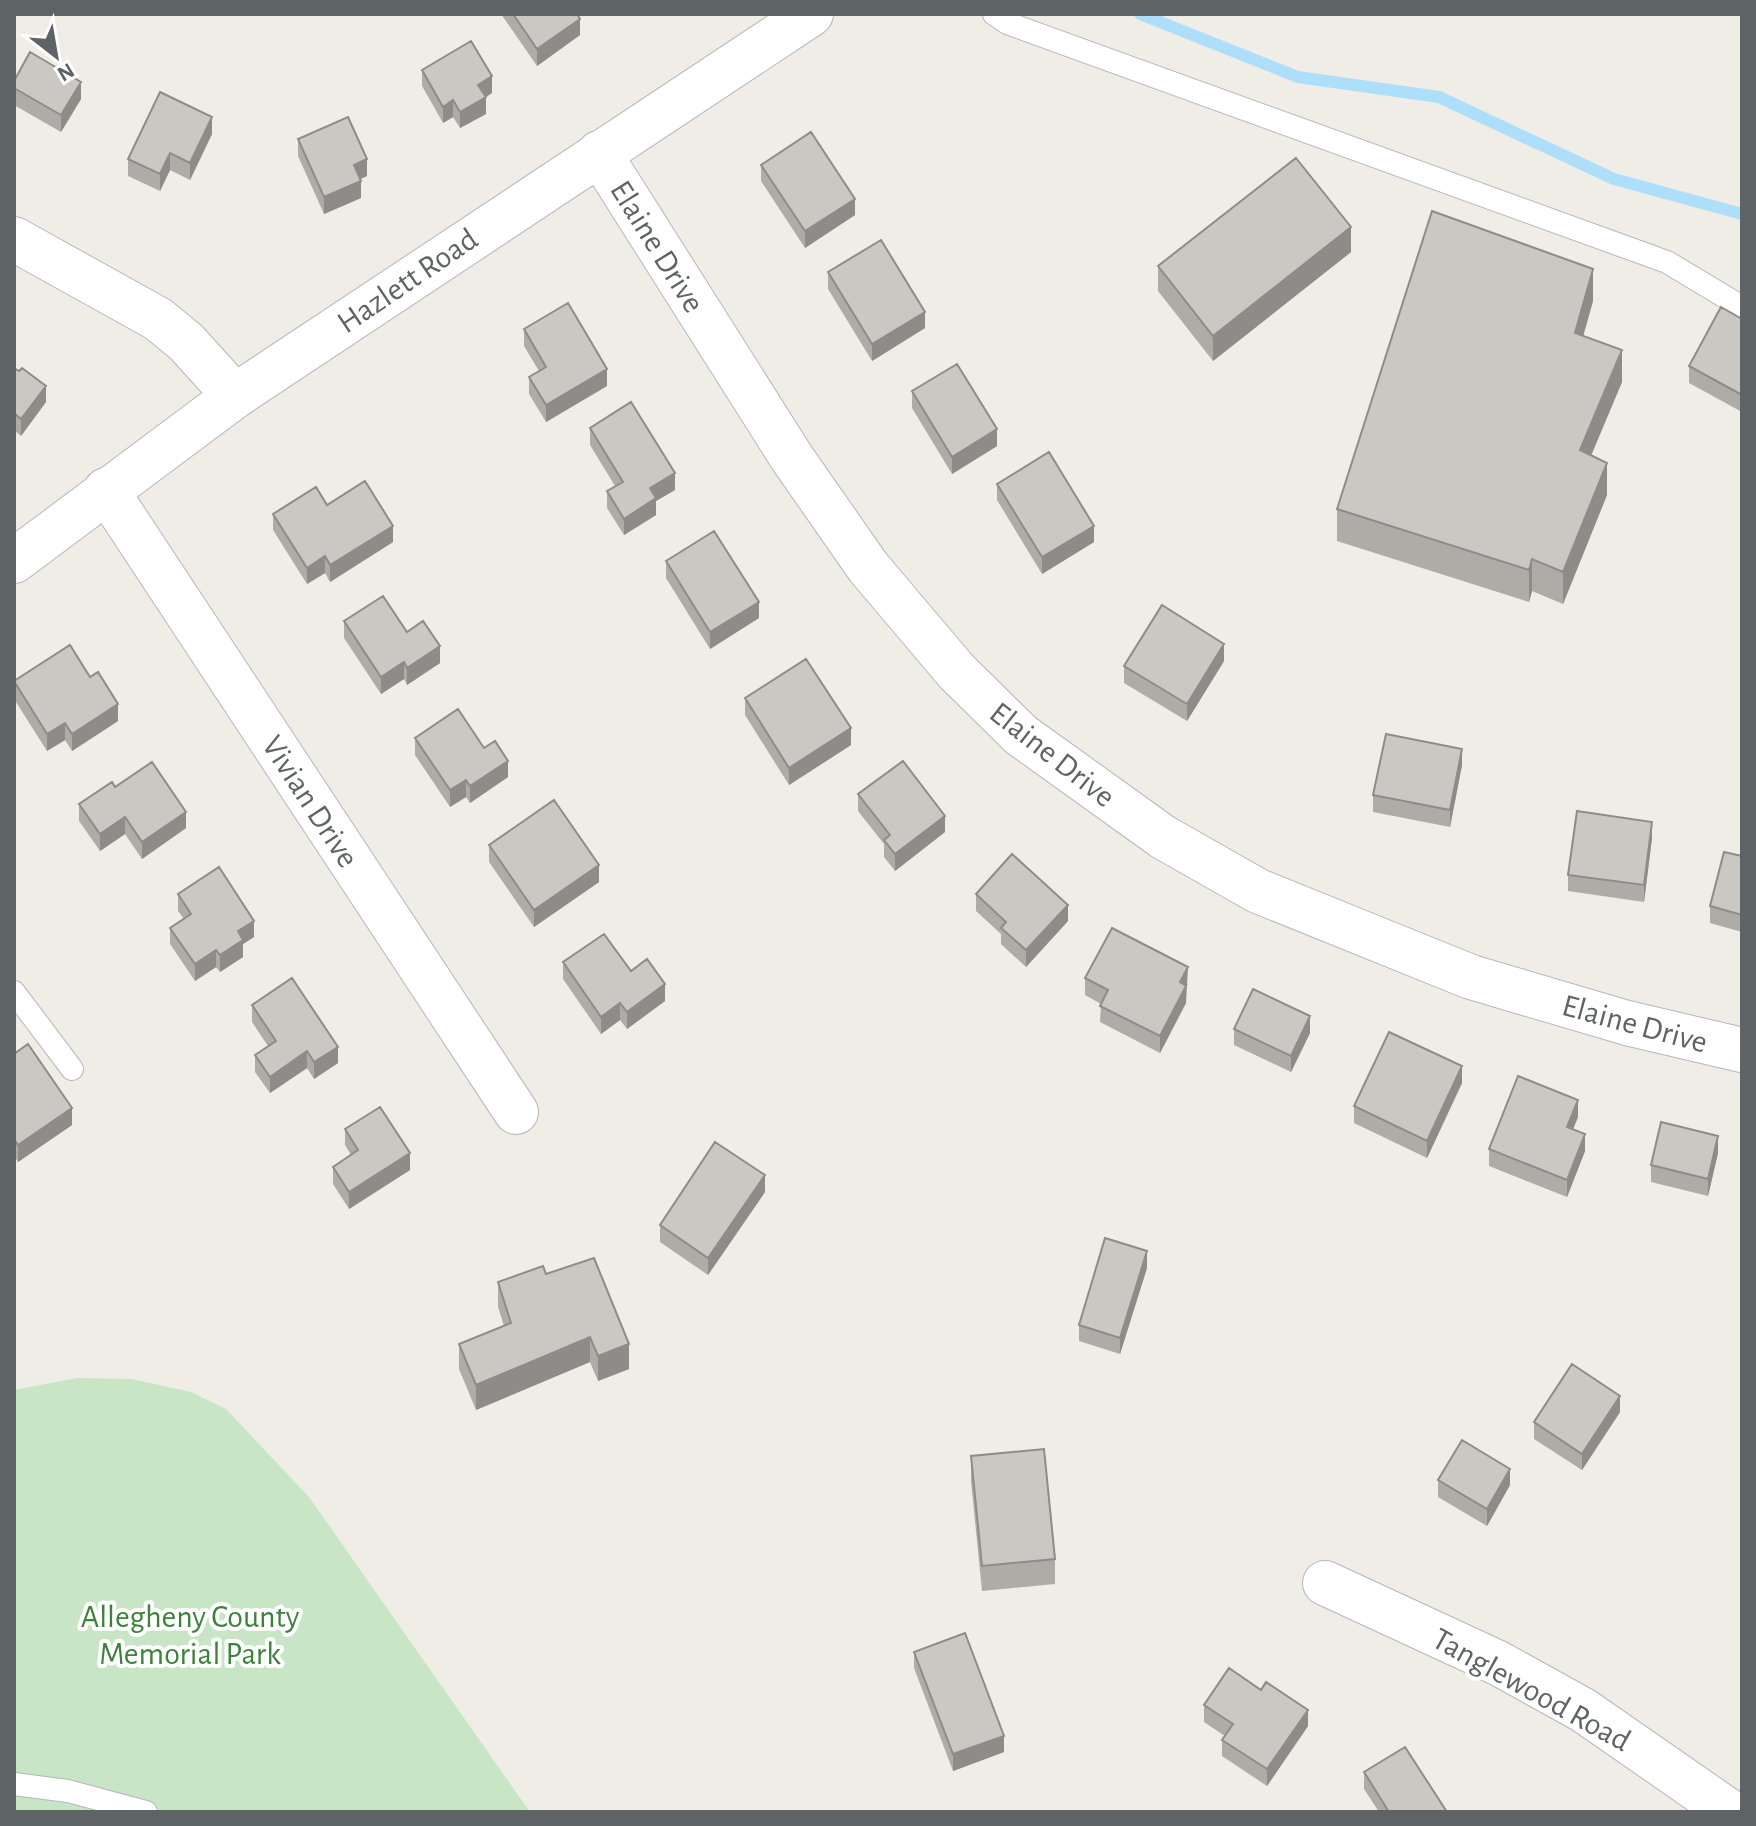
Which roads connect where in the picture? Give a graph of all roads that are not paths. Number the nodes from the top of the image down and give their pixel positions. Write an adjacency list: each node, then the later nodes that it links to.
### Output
1 (811, 14): 3 (street, Hazlett Road)
2 (994, 14): 5 (lane)
3 (599, 153): 6 (street, Hazlett Road); 10 (street, Elaine Drive)
4 (14, 239): 6 (street)
5 (1742, 307)
6 (235, 396): 7 (street, Hazlett Road)
7 (106, 490): 8 (street, Hazlett Road); 12 (street, Vivian Drive)
8 (14, 561)
9 (14, 992): 11 (lane)
10 (1742, 1050)
11 (72, 1069)
12 (516, 1112)
13 (1325, 1583): 16 (street, Tanglewood Road)
14 (14, 1784): 15 (lane)
15 (146, 1812)
16 (1730, 1812)

